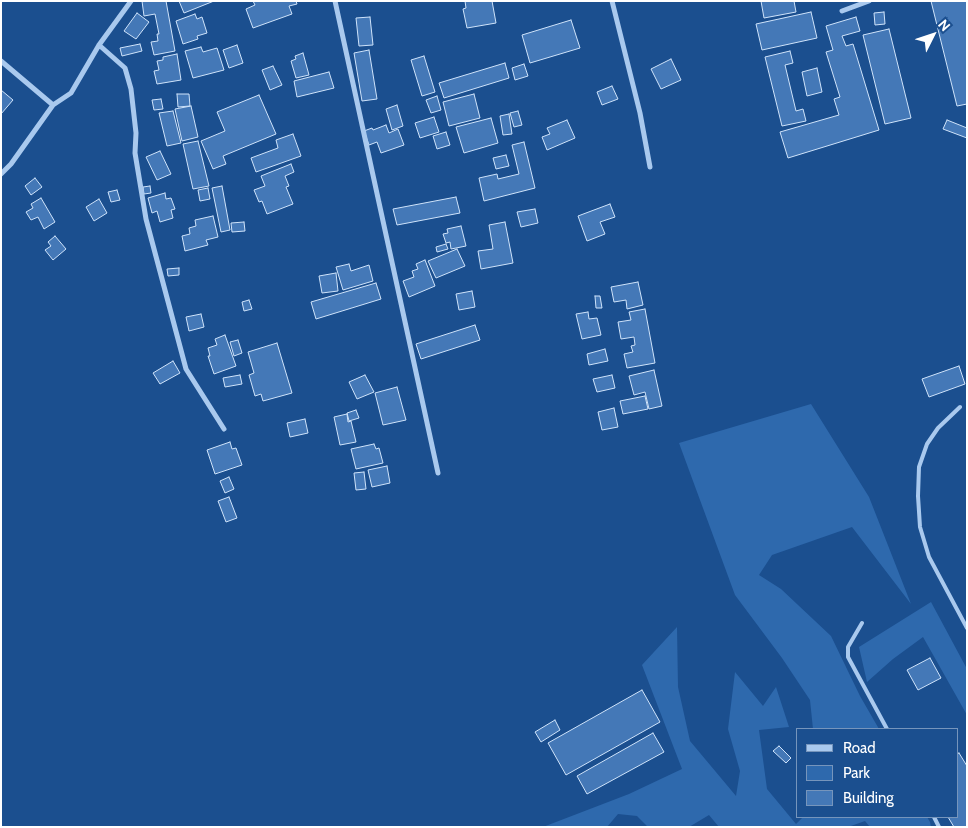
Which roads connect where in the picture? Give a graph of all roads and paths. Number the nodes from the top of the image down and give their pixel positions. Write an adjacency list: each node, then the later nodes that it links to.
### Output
1 (131, 1): 6 (street)
2 (335, 1): 13 (street)
3 (612, 1): 9 (street)
4 (869, 1): 5 (street)
5 (842, 11)
6 (99, 45): 8 (street); 12 (street)
7 (1, 61): 8 (street)
8 (53, 105): 10 (street)
9 (650, 167)
10 (1, 174)
11 (960, 407): 15 (lane)
12 (224, 429)
13 (438, 473)
14 (862, 623): 16 (lane)
15 (967, 628)
16 (886, 728)

